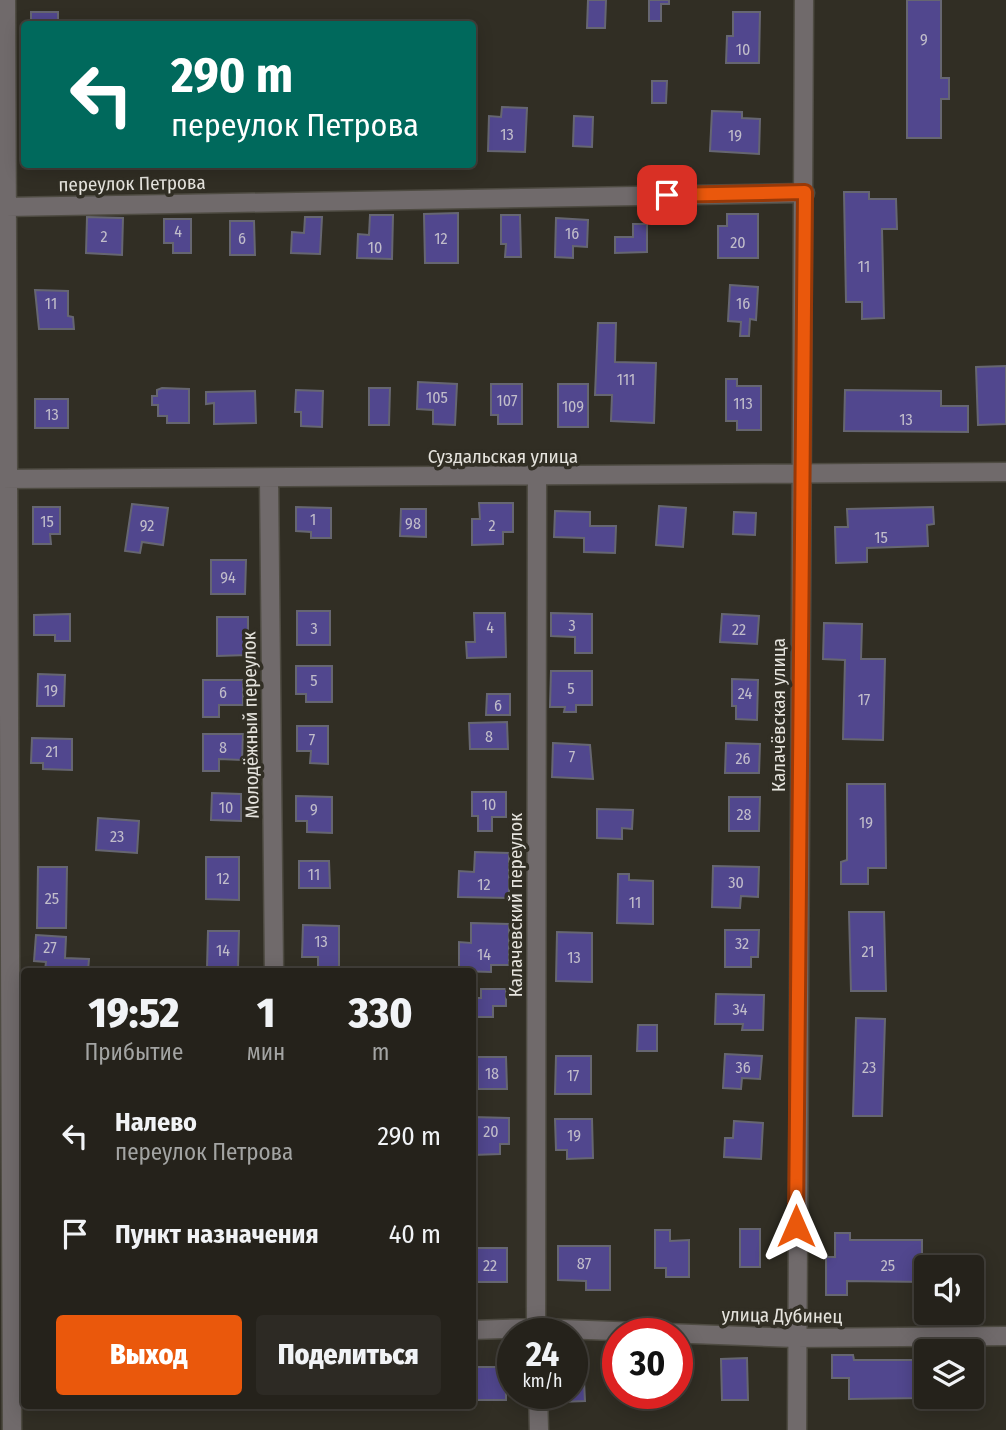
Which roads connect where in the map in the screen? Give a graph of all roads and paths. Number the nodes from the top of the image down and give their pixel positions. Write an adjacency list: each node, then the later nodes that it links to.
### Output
1 (6, 0): 4 (street)
2 (804, 0): 3 (street, Калачёвская улица)
3 (805, 192): 4 (street, переулок Петрова); 6 (street, Калачёвская улица)
4 (6, 206): 9 (street)
5 (1006, 472): 6 (street, Суздальская улица)
6 (800, 475): 7 (street, Суздальская улица); 16 (street, Калачёвская улица)
7 (537, 477): 8 (street, Суздальская улица); 11 (street, Калачевский переулок)
8 (269, 478): 9 (street, Суздальская улица); 10 (street, Молодёжный переулок)
9 (3, 479): 17 (street)
10 (274, 968)
11 (536, 1318)
12 (476, 1330): 13 (street, улица Дубинец)
13 (497, 1330)
14 (588, 1332): 16 (street, улица Дубинец)
15 (1006, 1336): 16 (street, улица Дубинец)
16 (796, 1338): 21 (street, Калачёвская улица)
17 (11, 1344): 19 (street)
18 (538, 1409): 20 (street)
19 (12, 1430)
20 (539, 1430)
21 (797, 1430)

